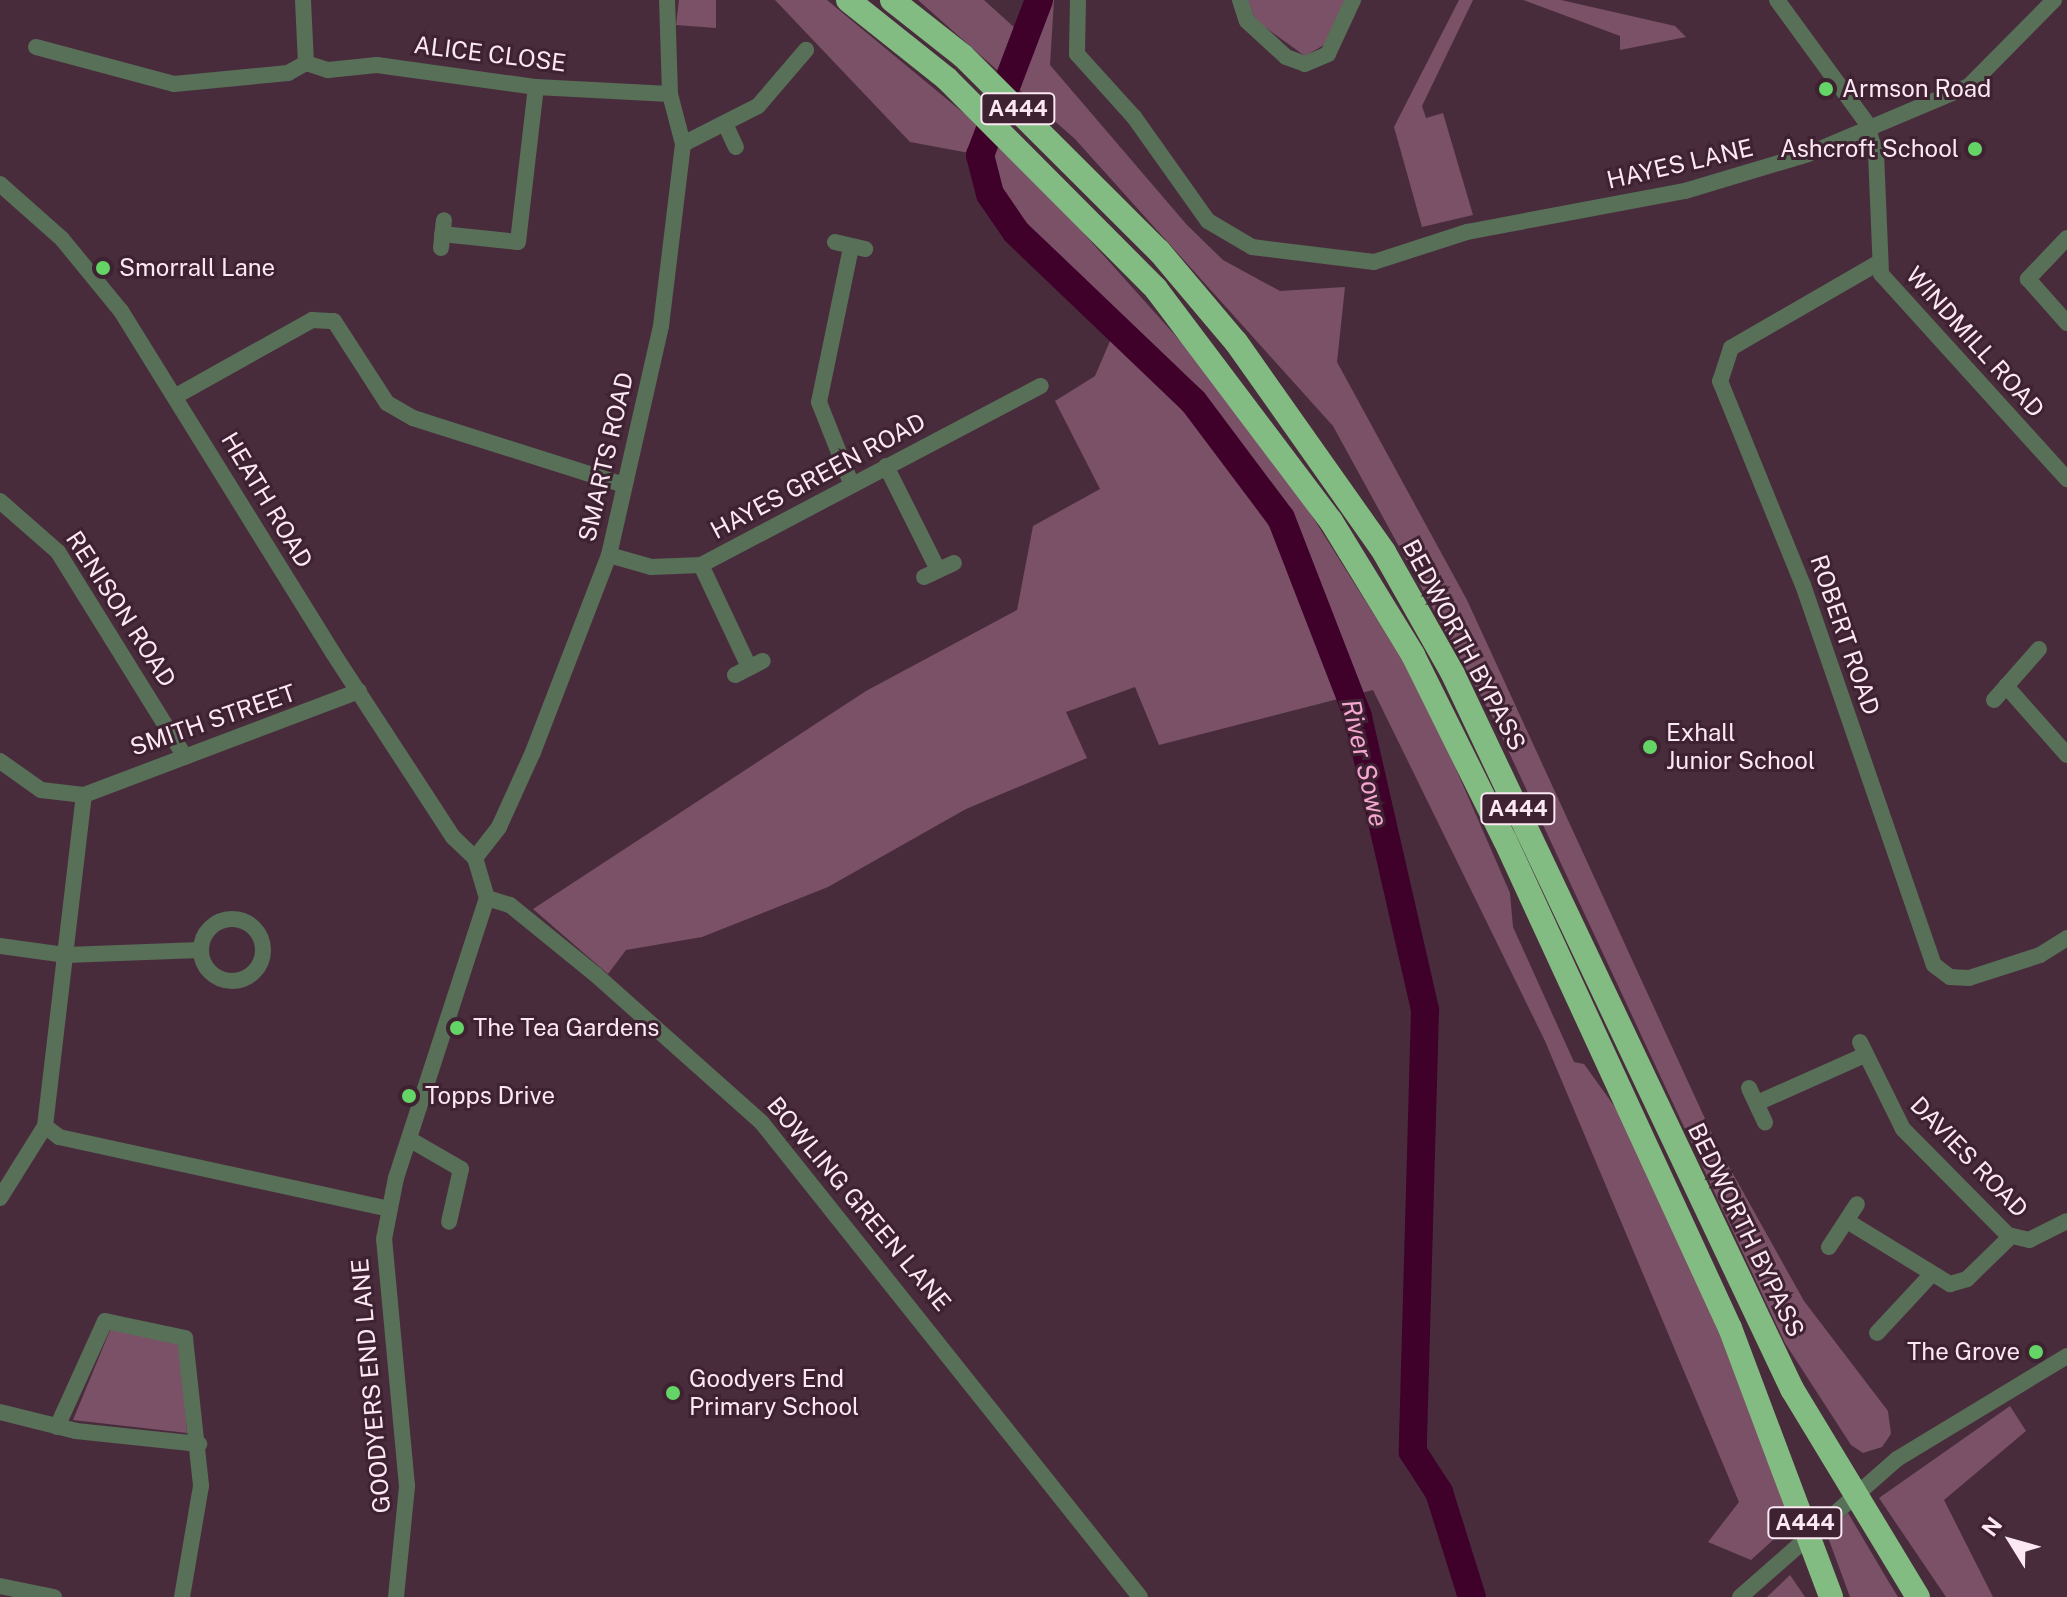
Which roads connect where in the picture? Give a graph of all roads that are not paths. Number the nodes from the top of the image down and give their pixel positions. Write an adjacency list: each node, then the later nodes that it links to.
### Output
1 (303, 0): 12 (street)
2 (667, 0): 14 (street, SMARTS ROAD)
3 (848, 0): 73 (highway, BEDWORTH BYPASS / A444)
4 (892, 0): 74 (highway, BEDWORTH BYPASS / A444)
5 (1078, 0): 16 (street, HAYES LANE)
6 (1240, 0): 7 (street)
7 (1353, 0)
8 (1777, 0): 16 (street)
9 (2054, 0): 16 (street, HAYES LANE)
10 (36, 47): 12 (street, ALICE CLOSE)
11 (806, 50): 15 (street)
12 (306, 63): 13 (street, ALICE CLOSE)
13 (536, 87): 14 (street, ALICE CLOSE); 20 (street)
14 (670, 94): 17 (street, SMARTS ROAD)
15 (727, 128): 17 (street); 18 (street)
16 (1870, 130): 23 (street, WINDMILL ROAD)
17 (683, 144): 30 (street, SMARTS ROAD)
18 (736, 147)
19 (0, 184): 26 (street, HEATH ROAD)
20 (442, 234)
21 (2067, 238): 24 (street)
22 (850, 246): 29 (street)
23 (1878, 263): 28 (street, WINDMILL ROAD); 46 (street, ROBERT ROAD)
24 (2067, 323)
25 (1041, 386): 27 (street, HAYES GREEN ROAD)
26 (176, 396): 30 (street); 38 (street, HEATH ROAD)
27 (886, 466): 29 (street, HAYES GREEN ROAD); 33 (street)
28 (2067, 479)
29 (851, 483): 34 (street, HAYES GREEN ROAD)
30 (624, 485): 32 (street, SMARTS ROAD)
31 (0, 501): 41 (street, RENISON ROAD)
32 (609, 555): 34 (street, HAYES GREEN ROAD); 44 (street, SMARTS ROAD)
33 (954, 563)
34 (701, 565): 36 (street)
35 (2039, 649): 37 (street)
36 (749, 667)
37 (2006, 686): 39 (street); 40 (street)
38 (359, 691): 41 (street, SMITH STREET); 44 (street, HEATH ROAD)
39 (1994, 700)
40 (2067, 755)
41 (185, 757): 43 (street, SMITH STREET)
42 (0, 761): 43 (street)
43 (84, 795): 49 (street)
44 (475, 858): 45 (street)
45 (487, 898): 52 (street, GOODYERS END LANE); 71 (street, BOWLING GREEN LANE)
46 (2067, 938)
47 (0, 946): 49 (street)
48 (200, 950): 49 (street)
49 (66, 955): 51 (street)
50 (1765, 1123): 59 (street, DAVIES ROAD)
51 (45, 1126): 53 (street); 55 (street)
52 (409, 1139): 55 (street, GOODYERS END LANE); 58 (street)
53 (0, 1198)
54 (1857, 1204): 56 (street)
55 (388, 1209): 70 (street, GOODYERS END LANE)
56 (1847, 1221): 60 (street); 61 (street)
57 (2067, 1221): 59 (street, DAVIES ROAD)
58 (449, 1222)
59 (2011, 1236): 61 (street)
60 (1829, 1247)
61 (1930, 1276): 62 (street)
62 (1877, 1333)
63 (2067, 1356): 72 (street)
64 (0, 1412): 65 (street)
65 (57, 1427): 66 (street); 66 (street)
66 (199, 1444): 69 (street)
67 (0, 1586): 68 (street)
68 (54, 1597)
69 (182, 1597)
70 (396, 1597)
71 (1140, 1597)
72 (1740, 1597)
73 (1831, 1597)
74 (1918, 1597)

